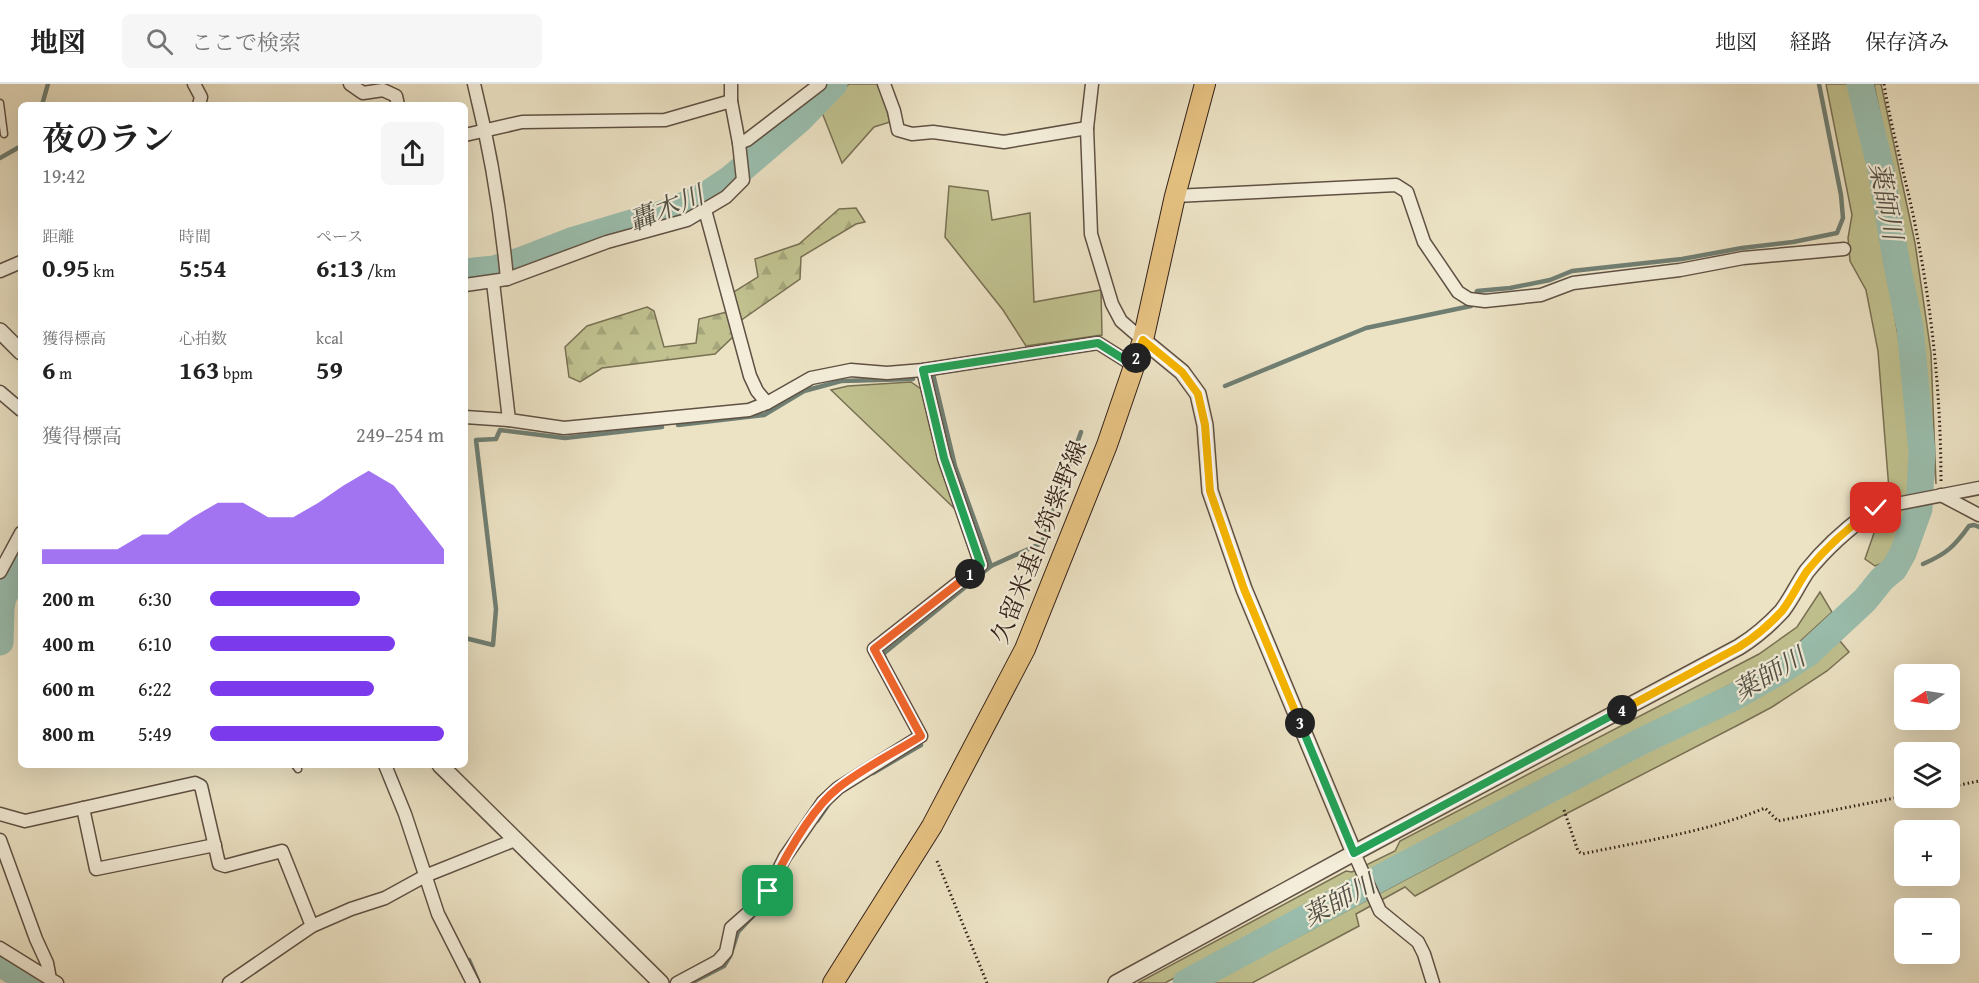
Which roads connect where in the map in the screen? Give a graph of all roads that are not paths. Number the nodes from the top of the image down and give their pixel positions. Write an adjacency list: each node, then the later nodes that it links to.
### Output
1 (194, 84): 10 (street)
2 (350, 84): 11 (street)
3 (474, 84): 14 (street)
4 (731, 84): 9 (street)
5 (820, 84): 17 (street)
6 (884, 84): 13 (street)
7 (1092, 84): 13 (street)
8 (1205, 84): 18 (main road, 久留米基山筑紫野線)
9 (731, 101): 14 (street); 17 (street)
10 (200, 102)
11 (397, 102)
12 (0, 103): 15 (lane)
13 (1087, 128): 27 (street)
14 (485, 132): 16 (street); 23 (street)
15 (4, 134)
16 (468, 135)
17 (739, 147): 19 (street)
18 (1175, 196): 20 (street); 27 (main road, 久留米基山筑紫野線)
19 (705, 210): 23 (street); 32 (street)
20 (1844, 249)
21 (18, 263): 22 (street)
22 (0, 271)
23 (507, 279): 24 (street)
24 (493, 282): 25 (street); 35 (street)
25 (468, 285)
26 (0, 331): 28 (street)
27 (1143, 340): 29 (main road, 久留米基山筑紫野線); 51 (street)
28 (18, 349)
29 (1133, 365): 30 (street); 60 (main road, 久留米基山筑紫野線)
30 (923, 370): 32 (street); 59 (street)
31 (0, 392): 33 (street)
32 (767, 403): 35 (street)
33 (18, 407)
34 (468, 417): 35 (street)
35 (509, 420)
36 (1979, 488): 37 (street)
37 (1937, 496): 38 (street); 39 (street)
38 (1876, 508): 51 (street)
39 (1979, 515)
40 (18, 539): 41 (street)
41 (9, 558): 42 (street); 43 (street)
42 (18, 563)
43 (0, 572)
44 (386, 768): 52 (street)
45 (443, 768): 49 (street)
46 (83, 808): 47 (street); 50 (street); 50 (street)
47 (0, 814)
48 (0, 840): 55 (street)
49 (515, 840): 52 (street); 58 (street)
50 (215, 845): 53 (street)
51 (1354, 853): 61 (street); 62 (street)
52 (425, 876): 53 (street); 57 (street)
53 (312, 926): 56 (street)
54 (0, 948): 55 (street)
55 (53, 981)
56 (229, 983)
57 (472, 983)
58 (661, 983)
59 (677, 983)
60 (833, 983)
61 (1116, 983)
62 (1433, 983)

